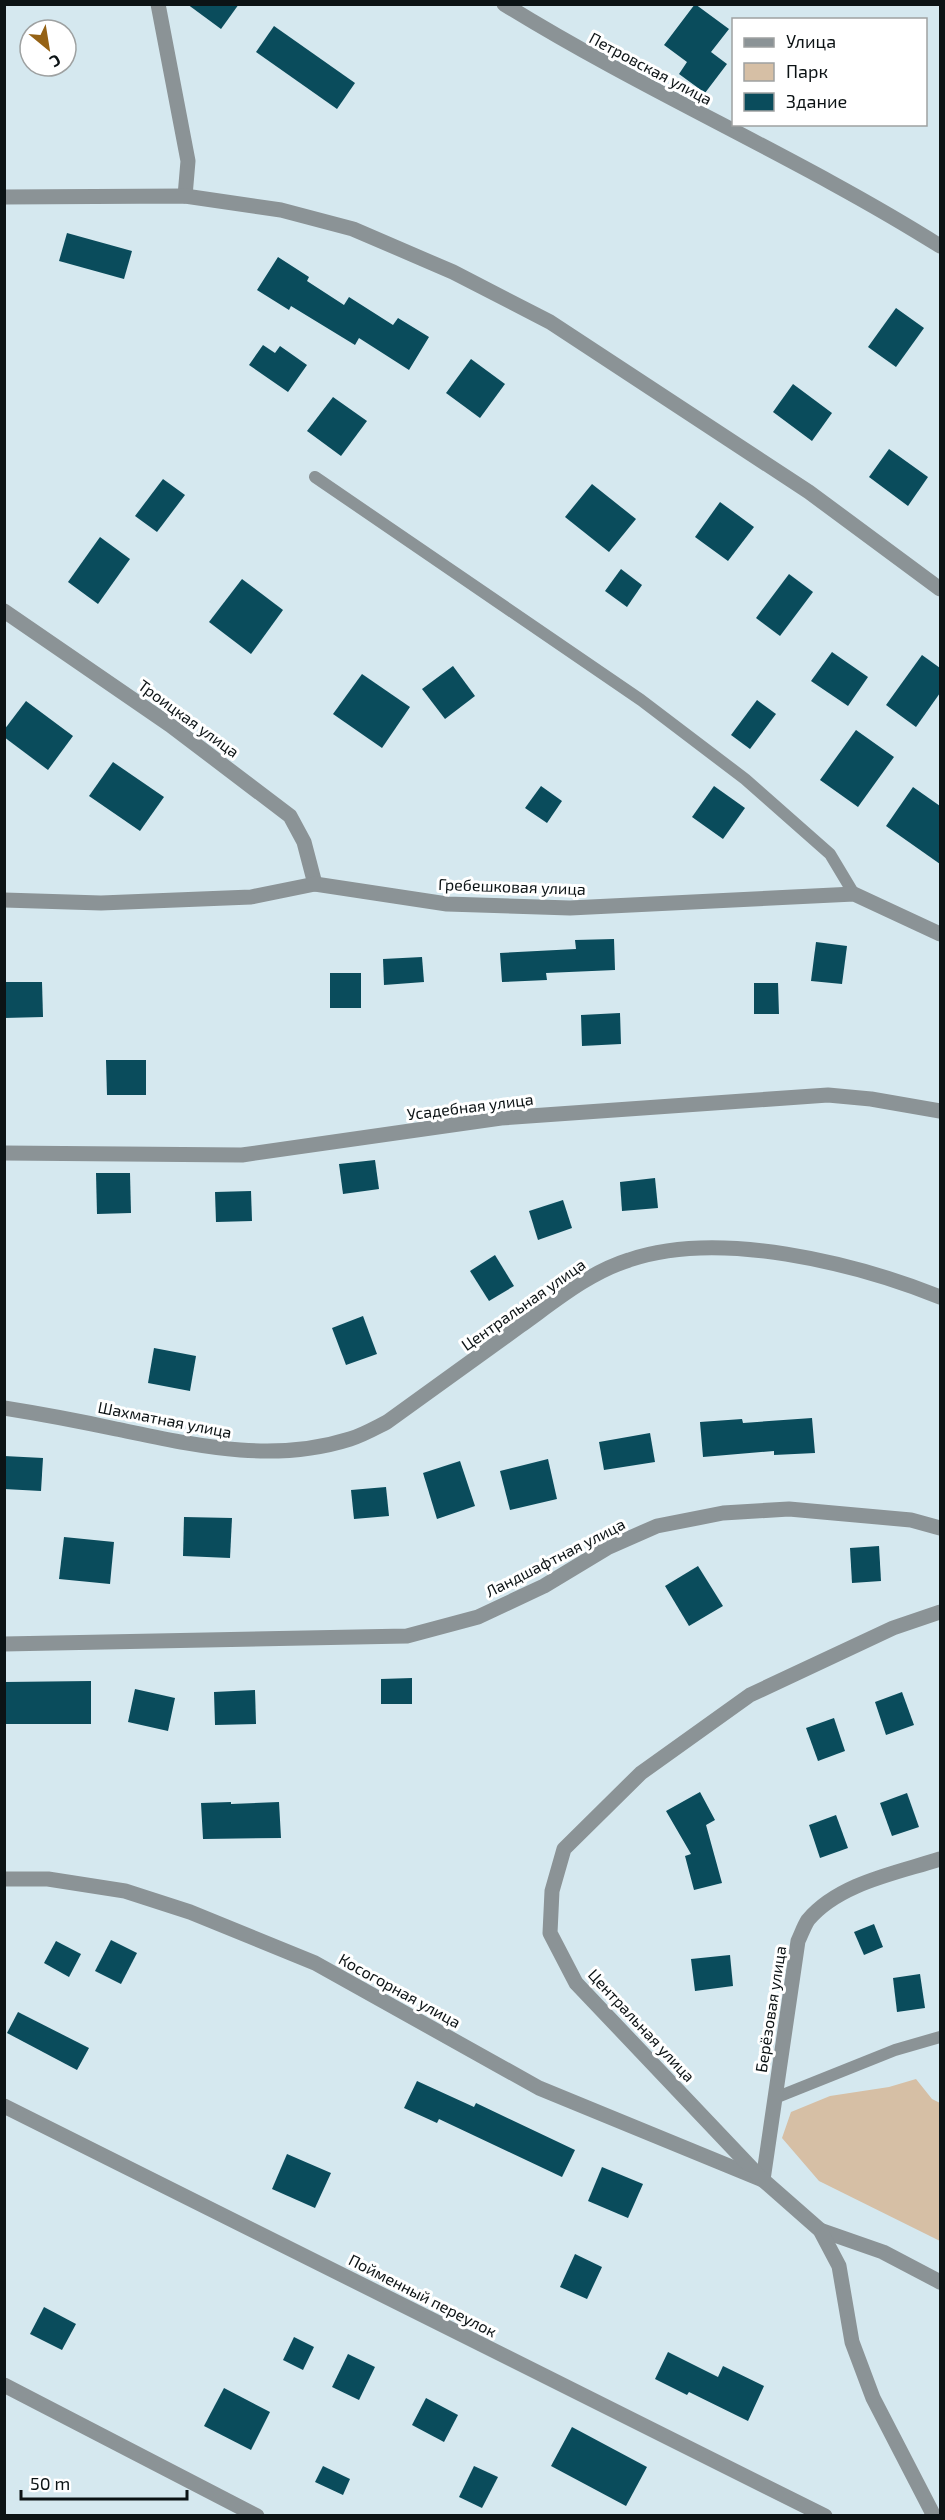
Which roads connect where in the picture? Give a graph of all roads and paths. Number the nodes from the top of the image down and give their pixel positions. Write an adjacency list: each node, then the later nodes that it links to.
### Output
1 (504, 4): 5 (street, Петровская улица)
2 (155, 5): 3 (street)
3 (185, 196): 4 (street); 7 (street)
4 (4, 197)
5 (940, 246)
6 (315, 477): 10 (lane)
7 (940, 589)
8 (4, 612): 9 (street, Троицкая улица)
9 (315, 884): 10 (street, Гребешковая улица); 11 (street, Гребешковая улица)
10 (854, 894): 12 (street, Гребешковая улица)
11 (4, 900)
12 (940, 934)
13 (940, 1111): 14 (street, Усадебная улица)
14 (4, 1154)
15 (940, 1297): 17 (street, Центральная улица)
16 (4, 1408): 17 (street, Шахматная улица)
17 (387, 1422)
18 (940, 1528): 20 (street, Ландшафтная улица)
19 (940, 1612): 26 (street, Центральная улица)
20 (4, 1644)
21 (940, 1859): 24 (street, Берёзовая улица)
22 (4, 1879): 26 (street, Косогорная улица)
23 (940, 2037): 24 (lane)
24 (775, 2098): 26 (street, Берёзовая улица)
25 (4, 2106): 31 (street, Пойменный переулок)
26 (763, 2180): 27 (street, Центральная улица)
27 (820, 2230): 28 (street); 32 (street)
28 (940, 2282)
29 (4, 2385): 30 (street)
30 (257, 2516)
31 (825, 2516)
32 (934, 2516)

